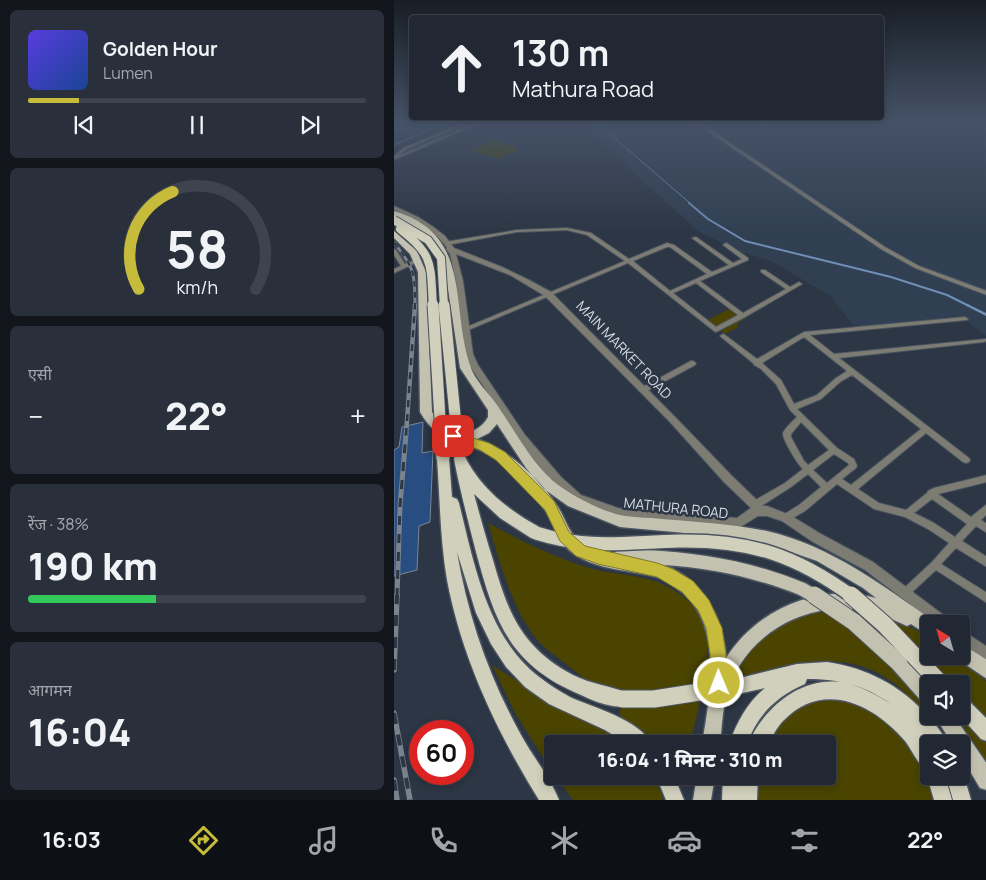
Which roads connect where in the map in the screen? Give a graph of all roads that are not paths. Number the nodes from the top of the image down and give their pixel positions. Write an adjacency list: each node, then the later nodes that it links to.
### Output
1 (750, 159): 22 (street)
2 (394, 208): 9 (street)
3 (394, 213): 9 (main road, MATHURA ROAD)
4 (394, 220): 43 (highway, MATHURA ROAD, bridge)
5 (394, 226): 46 (highway, bridge)
6 (394, 233): 11 (main road)
7 (694, 238): 13 (street)
8 (726, 245): 13 (street)
9 (447, 247): 12 (street); 23 (street, MAIN MARKET ROAD); 26 (street); 33 (main road, MATHURA ROAD)
10 (394, 251): 14 (street)
11 (417, 260): 14 (street); 35 (main road)
12 (629, 261): 17 (street); 21 (street); 23 (street)
13 (733, 265): 17 (street)
14 (404, 267): 15 (street)
15 (394, 271)
16 (763, 271): 20 (street)
17 (711, 274): 18 (street)
18 (696, 281): 21 (street); 24 (street)
19 (799, 284): 20 (street)
20 (790, 289): 24 (street)
21 (669, 293): 24 (street)
22 (986, 293)
23 (548, 294): 26 (street); 36 (street, MAIN MARKET ROAD)
24 (743, 316)
25 (965, 319): 27 (street)
26 (464, 330): 57 (street)
27 (804, 334): 30 (street); 32 (street)
28 (723, 336): 32 (street)
29 (984, 340): 30 (street)
30 (834, 356): 34 (street)
31 (693, 363): 36 (street)
32 (756, 363): 38 (street)
33 (465, 368): 35 (main road); 37 (main road, MATHURA ROAD)
34 (853, 371): 38 (street); 40 (street)
35 (425, 379): 41 (main road)
36 (643, 390): 53 (street, MAIN MARKET ROAD)
37 (493, 408): 41 (main road); 57 (main road, MATHURA ROAD)
38 (792, 408): 39 (street)
39 (800, 418): 42 (street); 45 (street)
40 (926, 429): 44 (street); 50 (street)
41 (453, 436): 60 (main road)
42 (834, 450): 45 (street); 48 (street)
43 (460, 459): 71 (highway, bridge); 73 (highway, MATHURA ROAD, bridge)
44 (966, 460)
45 (809, 471): 49 (street); 53 (street)
46 (444, 472): 79 (highway); 92 (highway)
47 (986, 478): 51 (street)
48 (838, 480): 49 (street); 50 (street)
49 (827, 488): 55 (street)
50 (851, 490): 54 (street)
51 (931, 494): 54 (street); 56 (street)
52 (986, 507): 56 (street)
53 (758, 508): 55 (street); 57 (street)
54 (907, 514): 59 (street)
55 (786, 518): 63 (street)
56 (973, 522): 58 (street); 59 (street)
57 (733, 527): 66 (main road, MATHURA ROAD)
58 (986, 529)
59 (955, 542): 61 (street); 62 (street)
60 (604, 558): 74 (main road, bridge); 75 (main road)
61 (986, 563)
62 (935, 565): 63 (street); 64 (street)
63 (906, 592): 65 (street)
64 (986, 599)
65 (935, 615)
66 (920, 621)
67 (920, 624): 75 (main road)
68 (970, 642): 69 (street)
69 (986, 655)
70 (970, 659): 72 (main road)
71 (820, 671): 81 (highway); 83 (highway)
72 (986, 672)
73 (933, 675)
74 (920, 686)
75 (716, 708): 80 (main road)
76 (970, 715): 78 (highway)
77 (950, 725): 85 (main road)
78 (986, 733)
79 (630, 735)
80 (712, 735)
81 (742, 735)
82 (762, 735): 84 (highway)
83 (933, 735)
84 (920, 746)
85 (986, 781)
86 (668, 785): 93 (highway)
87 (704, 785): 94 (main road)
88 (732, 785): 95 (highway)
89 (749, 785): 96 (highway)
90 (939, 785): 97 (highway)
91 (958, 785): 98 (highway)
92 (550, 800)
93 (674, 800)
94 (702, 800)
95 (731, 800)
96 (748, 800)
97 (944, 800)
98 (962, 800)

